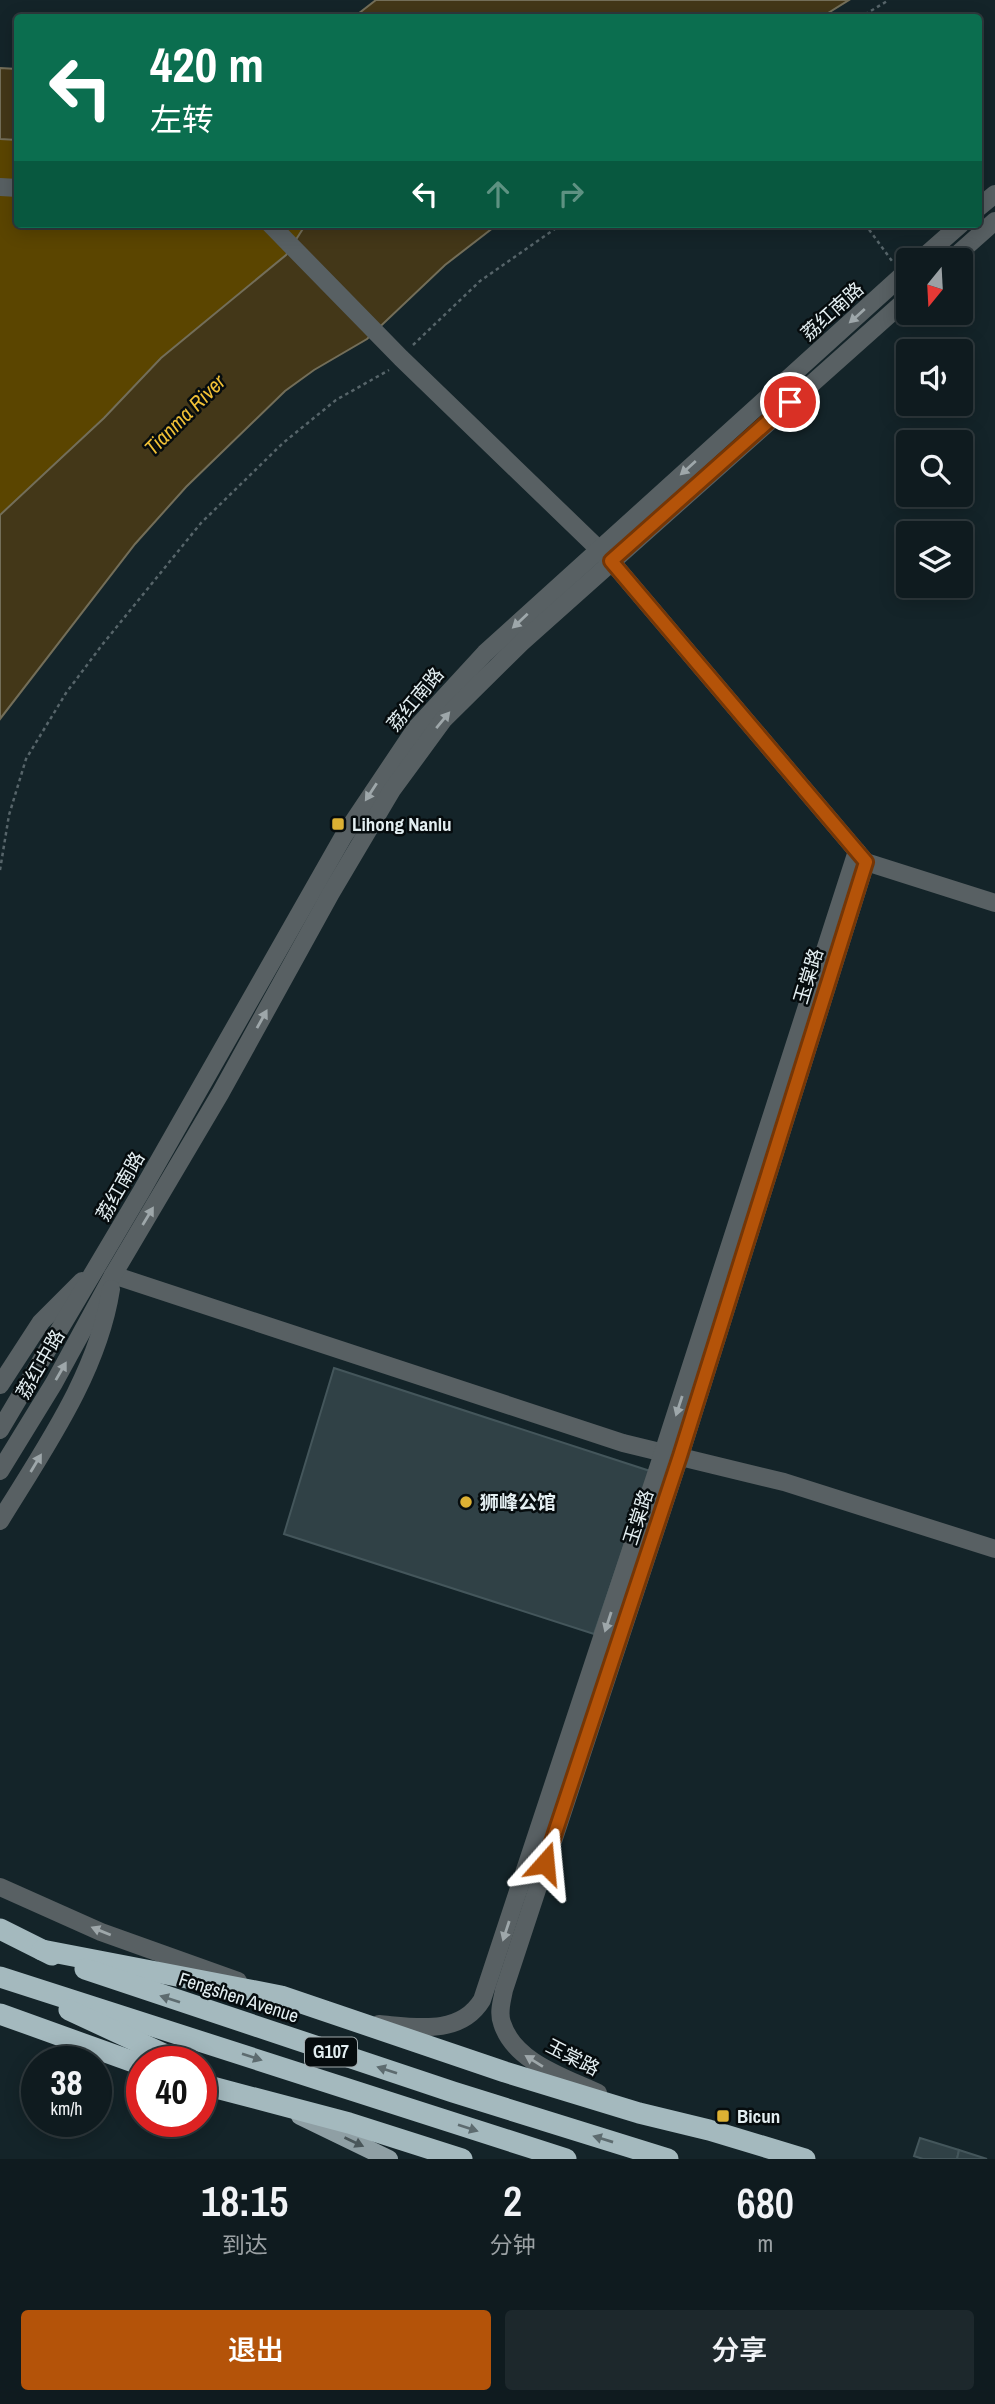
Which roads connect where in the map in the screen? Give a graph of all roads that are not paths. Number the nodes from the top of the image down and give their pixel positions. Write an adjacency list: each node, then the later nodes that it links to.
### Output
1 (995, 221): 5 (street)
2 (273, 228): 8 (street)
3 (956, 228): 4 (street)
4 (934, 248)
5 (965, 248)
6 (896, 281): 8 (street, 荔红南路, one-way to 8)
7 (896, 308): 8 (street, 荔红南路)
8 (605, 555): 9 (street); 11 (street, 荔红南路, one-way to 11); 12 (street, 荔红南路, one-way to 8)
9 (861, 856): 10 (street); 15 (street, 玉棠路)
10 (995, 903)
11 (95, 1269): 13 (street); 14 (street, 荔红中路)
12 (113, 1275): 15 (street); 16 (street, 荔红中路, one-way to 12); 17 (street, one-way to 12)
13 (0, 1385)
14 (0, 1430)
15 (671, 1455): 18 (street); 25 (street, 玉棠路, one-way to 25); 31 (street, 玉棠路, one-way to 15)
16 (0, 1471)
17 (0, 1521)
18 (995, 1549)
19 (0, 1887): 23 (street, one-way to 19)
20 (0, 1929): 21 (highway, Fengshen Avenue / G107)
21 (41, 1950): 23 (highway); 36 (highway, Fengshen Avenue / G107, one-way to 21)
22 (0, 1978): 26 (highway); 35 (highway, G107, one-way to 35)
23 (281, 1996): 25 (highway)
24 (0, 2014): 27 (highway)
25 (355, 2022): 31 (highway)
26 (147, 2046)
27 (126, 2059)
28 (217, 2078): 30 (highway)
29 (217, 2088): 30 (highway)
30 (275, 2104): 33 (main road, one-way to 33); 34 (highway)
31 (639, 2113): 32 (highway)
32 (709, 2130): 37 (highway); 38 (highway)
33 (389, 2159)
34 (462, 2159)
35 (566, 2159)
36 (668, 2159)
37 (763, 2159)
38 (805, 2159)

